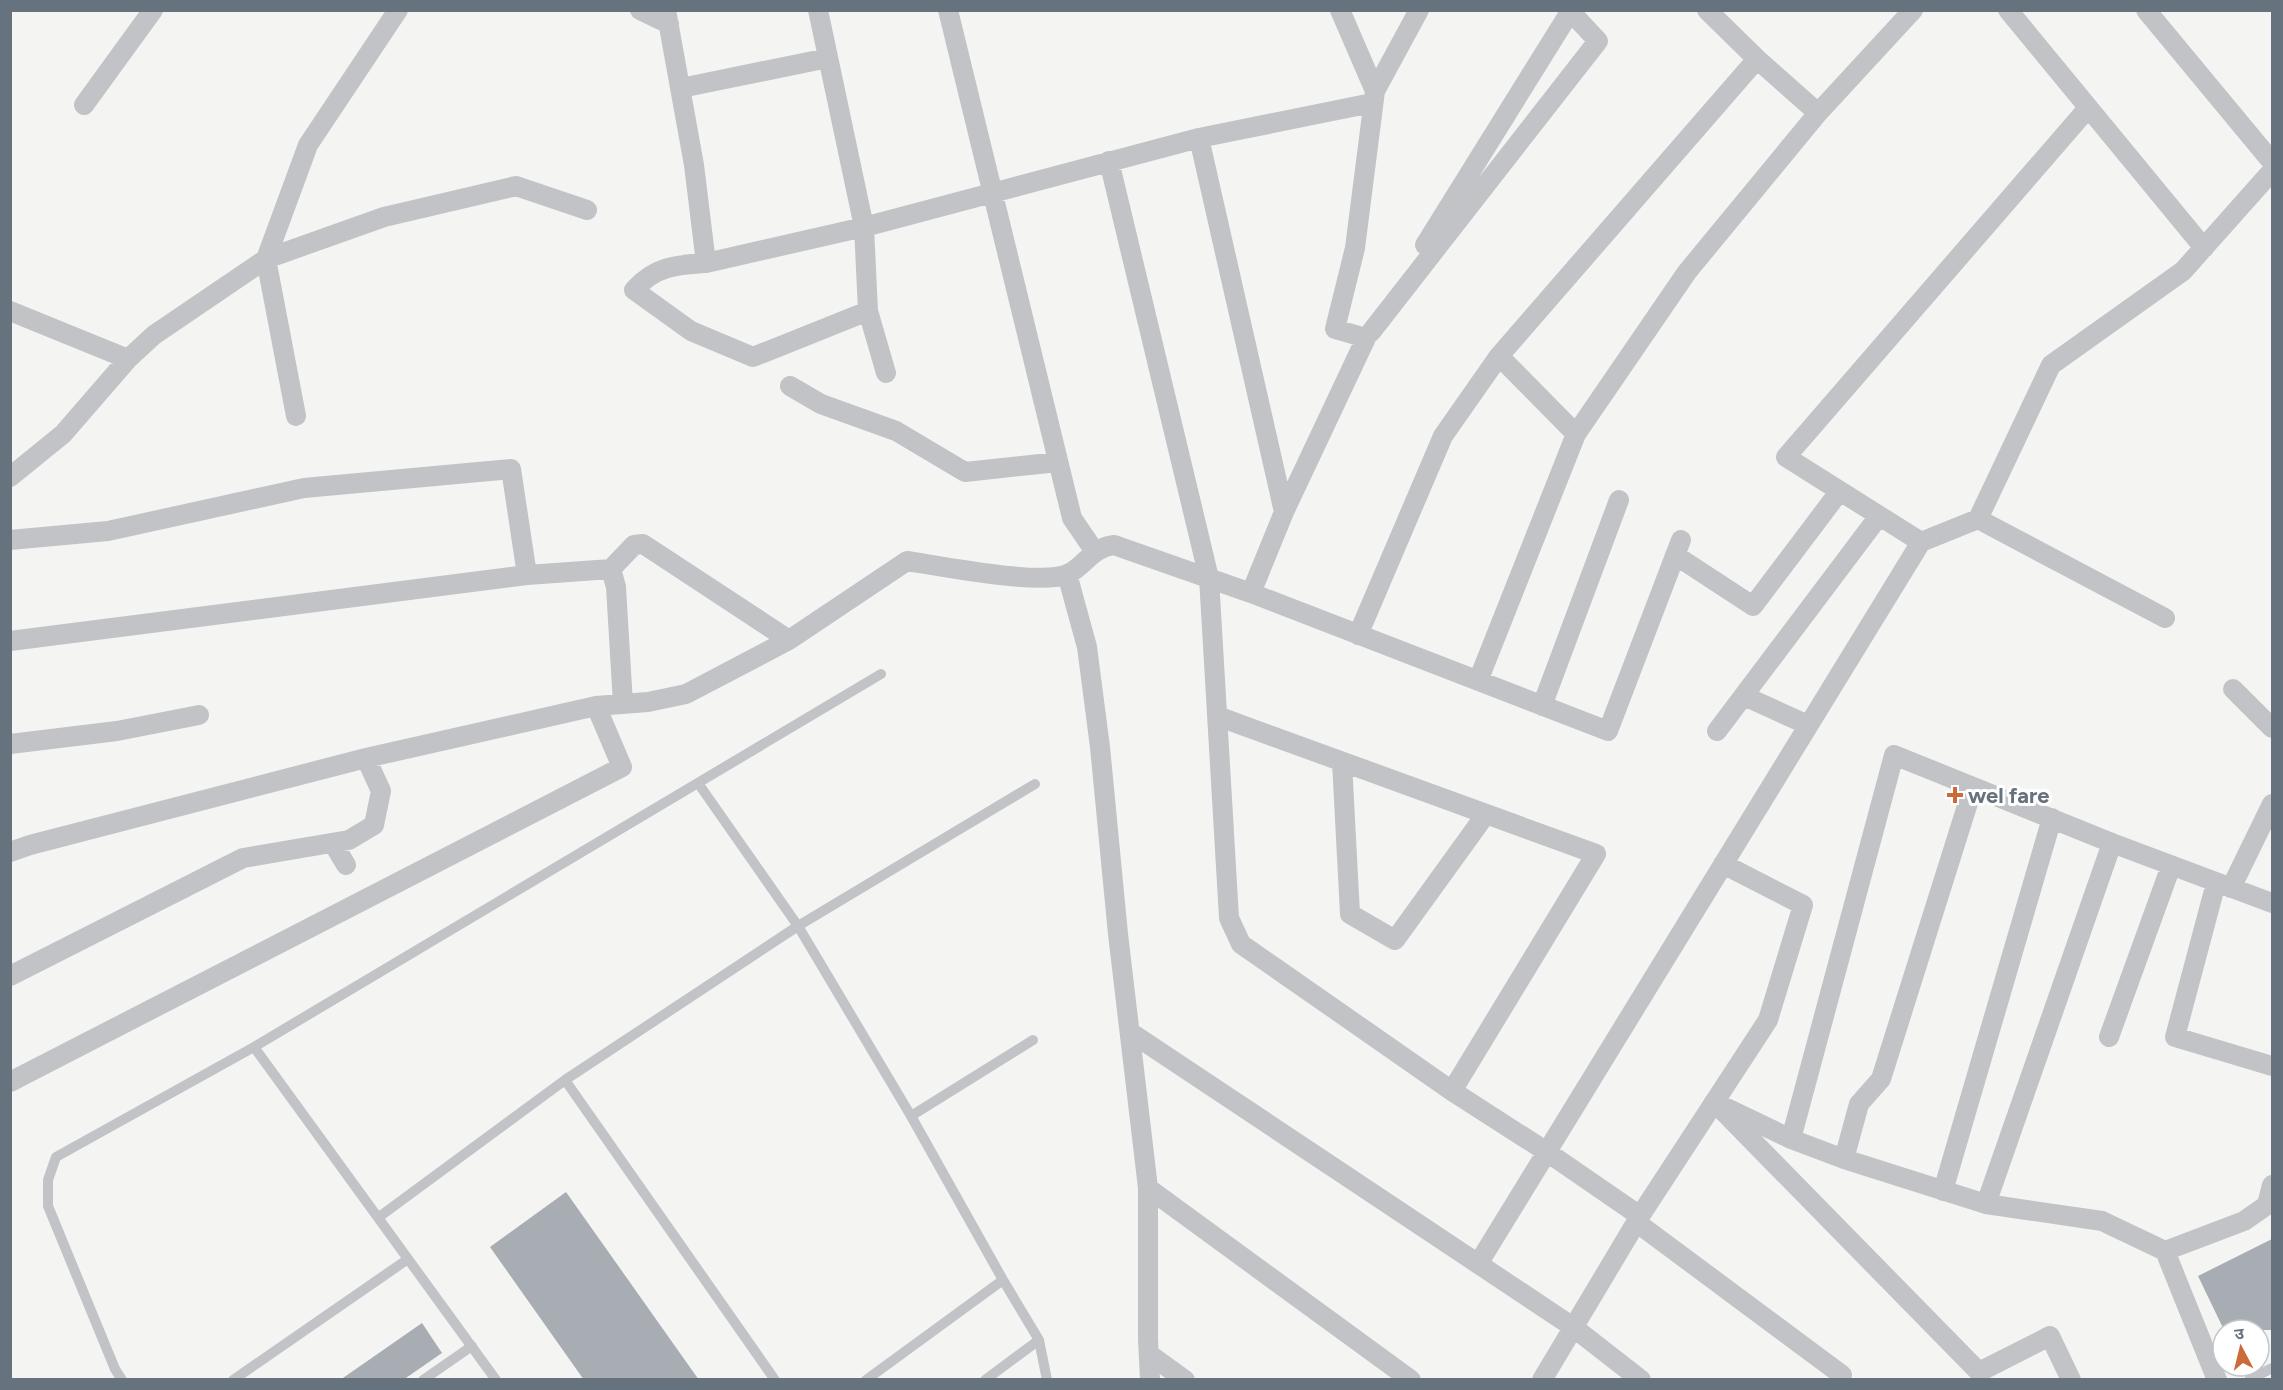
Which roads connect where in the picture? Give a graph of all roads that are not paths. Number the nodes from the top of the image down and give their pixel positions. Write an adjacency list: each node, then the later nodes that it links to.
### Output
1 (153, 10): 18 (street)
2 (398, 10): 29 (street)
3 (640, 10): 13 (street)
4 (818, 10): 14 (street)
5 (948, 10): 25 (street)
6 (1340, 10): 17 (street)
7 (1419, 10): 17 (street)
8 (1707, 10): 15 (street)
9 (2008, 10): 19 (street)
10 (2146, 10): 23 (street)
11 (1569, 11): 33 (street); 33 (street)
12 (1900, 15): 20 (street)
13 (667, 17): 16 (street)
14 (828, 58): 16 (street); 27 (street)
15 (1757, 59): 20 (street); 34 (street)
16 (681, 88): 30 (street)
17 (1373, 97): 21 (street); 33 (street)
18 (84, 105)
19 (2088, 108): 28 (street); 42 (street)
20 (1818, 113): 39 (street)
21 (1199, 138): 22 (street); 44 (street)
22 (1109, 161): 25 (street); 53 (street)
23 (2272, 162)
24 (2272, 171): 28 (street)
25 (991, 194): 27 (street); 40 (street)
26 (587, 210): 29 (street)
27 (864, 227): 30 (street); 32 (street)
28 (2204, 248): 46 (street)
29 (266, 259): 35 (street); 38 (street)
30 (706, 263): 32 (street)
31 (10, 311): 35 (street)
32 (868, 311): 36 (street)
33 (1369, 335): 44 (street)
34 (1499, 356): 39 (street); 56 (street)
35 (128, 359): 41 (street)
36 (886, 373)
37 (790, 386): 40 (street)
38 (296, 416)
39 (1576, 434): 60 (street)
40 (1058, 462): 49 (street)
41 (10, 477)
42 (1839, 492): 45 (street); 65 (street)
43 (1619, 500): 65 (street)
44 (1284, 512): 54 (street)
45 (1879, 516): 48 (street); 62 (street)
46 (1978, 519): 48 (street); 55 (street)
47 (10, 540): 51 (street)
48 (1921, 542): 68 (street)
49 (1095, 552): 52 (street); 53 (street)
50 (611, 569): 51 (street); 57 (street); 63 (street)
51 (527, 574): 58 (street)
52 (1067, 574): 57 (street); 90 (street)
53 (1209, 578): 54 (street); 67 (street)
54 (1251, 593): 56 (street)
55 (2165, 618)
56 (1358, 635): 60 (street)
57 (789, 639): 63 (street)
58 (10, 641)
59 (881, 674): 74 (lane)
60 (1478, 681): 65 (street)
61 (2233, 689): 69 (street)
62 (1744, 696): 68 (street); 70 (street)
63 (623, 704): 64 (street)
64 (596, 706): 72 (street); 96 (street)
65 (1542, 706)
66 (200, 715): 71 (street)
67 (1217, 716): 73 (street); 97 (street)
68 (1808, 725): 83 (street)
69 (2272, 728)
70 (1718, 730)
71 (10, 744)
72 (366, 758): 80 (street); 82 (street)
73 (1342, 762): 78 (street); 78 (street)
74 (698, 783): 88 (lane); 93 (lane)
75 (1035, 784): 88 (lane)
76 (1973, 787): 79 (street); 100 (street); 102 (street)
77 (2272, 804): 86 (street)
78 (1486, 814): 97 (street)
79 (2052, 818): 81 (street); 105 (street)
80 (333, 843): 84 (street); 89 (street)
81 (2112, 843): 85 (street); 106 (street)
82 (10, 852)
83 (1723, 864): 98 (street); 101 (street)
84 (346, 865)
85 (2171, 866): 86 (street); 91 (street)
86 (2224, 885): 87 (street); 94 (street)
87 (2272, 903)
88 (798, 926): 95 (lane); 99 (lane)
89 (10, 976)
90 (1130, 1032): 104 (street); 111 (street)
91 (2109, 1037)
92 (1033, 1040): 99 (lane)
93 (254, 1047): 107 (lane); 119 (lane)
94 (2272, 1066)
95 (565, 1080): 107 (lane); 123 (lane)
96 (10, 1082)
97 (1452, 1091): 101 (street)
98 (1713, 1102): 100 (street); 108 (street); 132 (street)
99 (911, 1116): 112 (lane)
100 (1791, 1138): 102 (street)
101 (1547, 1152): 108 (street); 111 (street)
102 (1844, 1160): 105 (street)
103 (2272, 1185): 109 (street)
104 (1148, 1188): 116 (street); 129 (street)
105 (1943, 1191): 106 (street)
106 (1986, 1204): 109 (street)
107 (379, 1217): 110 (lane)
108 (1638, 1219): 113 (street); 118 (street)
109 (2165, 1251): 133 (street)
110 (408, 1259): 115 (lane); 120 (lane)
111 (1478, 1264): 113 (street)
112 (1003, 1280): 114 (lane); 124 (lane)
113 (1573, 1327): 130 (street); 131 (street)
114 (1040, 1340): 125 (lane); 126 (lane)
115 (472, 1346): 121 (lane); 122 (lane)
116 (1149, 1354): 127 (street); 128 (street)
117 (2272, 1368): 134 (lane)
118 (1842, 1375)
119 (122, 1380)
120 (233, 1380)
121 (423, 1380)
122 (496, 1380)
123 (775, 1380)
124 (866, 1380)
125 (985, 1380)
126 (1047, 1380)
127 (1150, 1380)
128 (1185, 1380)
129 (1411, 1380)
130 (1542, 1380)
131 (1641, 1380)
132 (2071, 1380)
133 (2217, 1380)
134 (2249, 1380)

